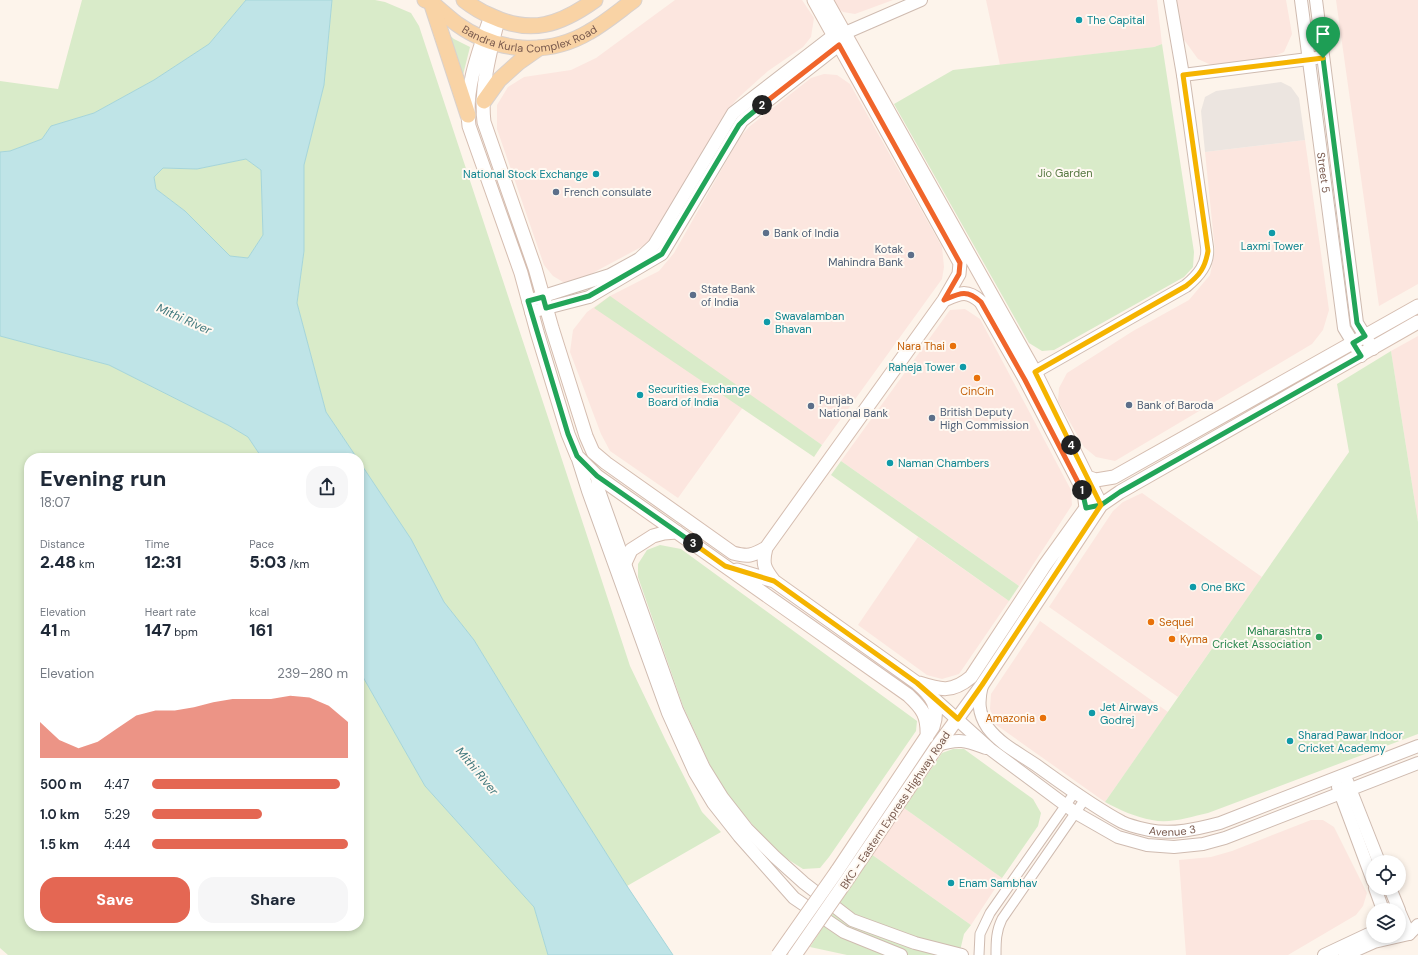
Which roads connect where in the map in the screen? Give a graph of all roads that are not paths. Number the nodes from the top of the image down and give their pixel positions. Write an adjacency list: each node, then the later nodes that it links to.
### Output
1 (464, 0): 11 (main road, Bandra Kurla Complex Road)
2 (595, 0): 11 (main road, Bandra Kurla Complex Road)
3 (634, 0): 14 (main road, Bandra Kurla Complex Road)
4 (814, 0): 12 (main road)
5 (826, 0): 12 (main road)
6 (921, 0): 12 (street)
7 (1170, 0): 17 (street)
8 (1301, 0): 16 (street, Street 5)
9 (1316, 0): 15 (street, Street 5)
10 (428, 1): 13 (main road, Bandra Kurla Complex Road); 19 (main road)
11 (494, 18): 13 (main road)
12 (839, 38): 20 (main road); 21 (street); 29 (main road)
13 (488, 40): 14 (main road, Bandra Kurla Complex Road); 18 (main road); 19 (main road)
14 (539, 48): 18 (main road)
15 (1323, 58): 16 (street); 25 (street, Street 5)
16 (1309, 59): 17 (street); 26 (street, Street 5)
17 (1183, 75): 29 (street)
18 (484, 100): 21 (main road)
19 (468, 115): 23 (main road)
20 (944, 300): 34 (main road); 36 (main road)
21 (545, 302): 23 (street); 36 (main road)
22 (1418, 306): 25 (main road)
23 (530, 307): 30 (main road)
24 (1418, 322): 27 (main road)
25 (1365, 336): 26 (main road); 27 (street, Street 5)
26 (1353, 343): 28 (street, Street 5); 32 (main road)
27 (1373, 349): 28 (main road)
28 (1361, 356): 33 (main road)
29 (1035, 372): 32 (main road)
30 (577, 456): 31 (main road); 60 (street)
31 (597, 476): 35 (main road); 37 (street)
32 (1087, 477): 33 (main road)
33 (1101, 505): 34 (main road); 41 (main road, BKC - Eastern Express Highway Road)
34 (1086, 508): 40 (main road)
35 (677, 532): 37 (main road); 38 (main road)
36 (766, 548): 39 (main road)
37 (624, 563): 59 (street)
38 (725, 566): 39 (main road); 44 (main road)
39 (774, 581): 40 (main road)
40 (917, 683): 42 (main road)
41 (982, 685): 43 (main road, BKC - Eastern Express Highway Road); 51 (street, Avenue 3)
42 (929, 694): 43 (street); 44 (main road, BKC - Eastern Express Highway Road)
43 (958, 719): 45 (main road, BKC - Eastern Express Highway Road); 47 (street)
44 (927, 737): 58 (main road, BKC - Eastern Express Highway Road)
45 (938, 745): 47 (street); 58 (main road, BKC - Eastern Express Highway Road)
46 (1418, 746): 49 (street, Avenue 3)
47 (990, 749): 52 (street)
48 (1418, 763): 50 (street)
49 (1340, 777): 50 (street); 54 (street, Avenue 3)
50 (1346, 791): 55 (street); 56 (street); 57 (street)
51 (1080, 796): 52 (street); 53 (street); 54 (street, Avenue 3)
52 (1066, 805): 53 (street); 69 (street)
53 (1076, 813): 55 (street); 70 (street)
54 (1231, 819): 55 (street)
55 (1238, 833)
56 (1376, 855)
57 (1366, 858)
58 (843, 874): 65 (main road, BKC - Eastern Express Highway Road, bridge); 66 (main road, BKC - Eastern Express Highway Road, bridge)
59 (804, 883): 60 (street); 68 (street)
60 (794, 898): 67 (street)
61 (1418, 924): 62 (street)
62 (1406, 927)
63 (1366, 935): 71 (street)
64 (1372, 943): 72 (street)
65 (778, 955)
66 (795, 955)
67 (901, 955)
68 (962, 955)
69 (979, 955)
70 (996, 955)
71 (1324, 955)
72 (1345, 955)

